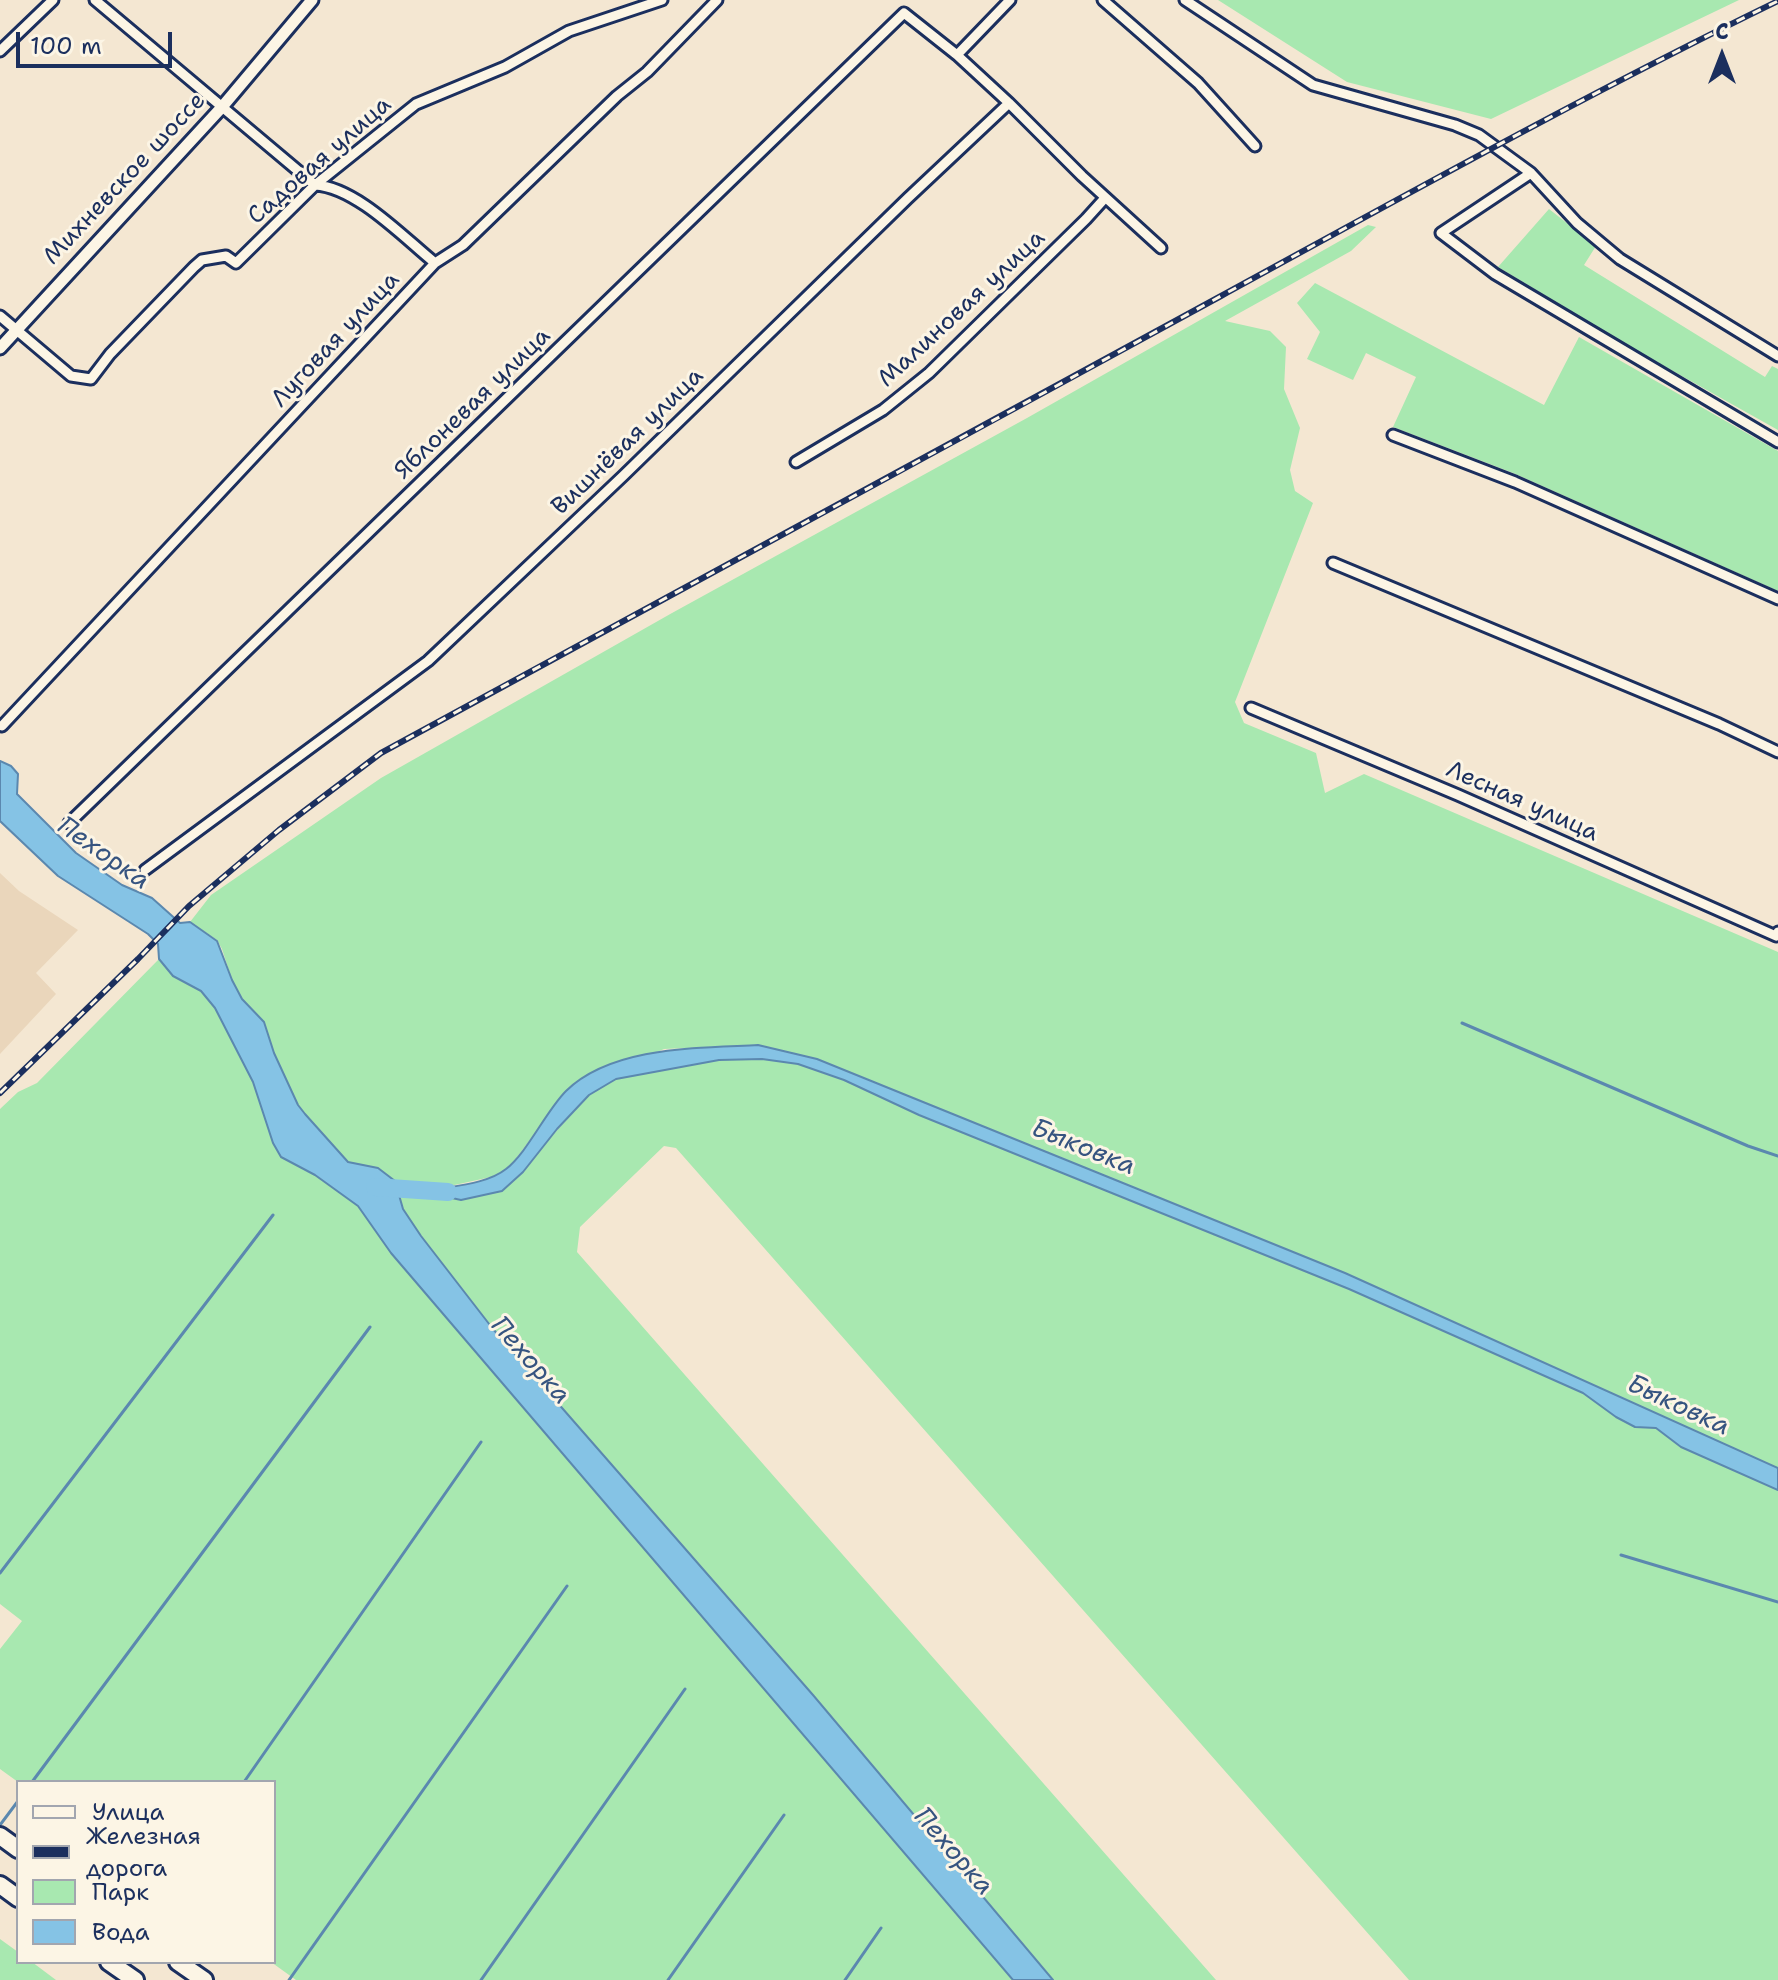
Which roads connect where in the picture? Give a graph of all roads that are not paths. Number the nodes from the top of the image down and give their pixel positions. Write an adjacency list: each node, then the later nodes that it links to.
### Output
1 (53, 0): 9 (street)
2 (95, 0): 12 (street)
3 (312, 0): 12 (street, Михневское шоссе)
4 (662, 0): 15 (street, Садовая улица)
5 (717, 0): 18 (street, Луговая улица)
6 (1010, 0): 10 (street)
7 (1103, 0): 13 (street)
8 (1185, 0): 14 (street)
9 (0, 51)
10 (957, 55): 11 (street); 31 (street, Яблоневая улица)
11 (1009, 103): 16 (street); 32 (street, Вишнёвая улица)
12 (222, 107): 15 (street); 20 (street, Михневское шоссе)
13 (1255, 146)
14 (1531, 173): 22 (street); 24 (street)
15 (315, 185): 18 (street); 20 (street, Садовая улица)
16 (1105, 198): 17 (street); 25 (street, Малиновая улица)
17 (1161, 248)
18 (435, 263): 29 (street, Луговая улица)
19 (0, 316): 20 (street)
20 (16, 331): 21 (street, Михневское шоссе)
21 (0, 348)
22 (1778, 356)
23 (1393, 435): 27 (street)
24 (1778, 442)
25 (796, 462)
26 (1333, 563): 30 (street)
27 (1778, 599)
28 (1251, 708): 33 (street, Лесная улица)
29 (2, 726)
30 (1778, 752)
31 (69, 823)
32 (145, 870)
33 (1777, 934)
34 (112, 1964): 36 (highway)
35 (181, 1964): 37 (highway)
36 (135, 1980)
37 (204, 1980)

